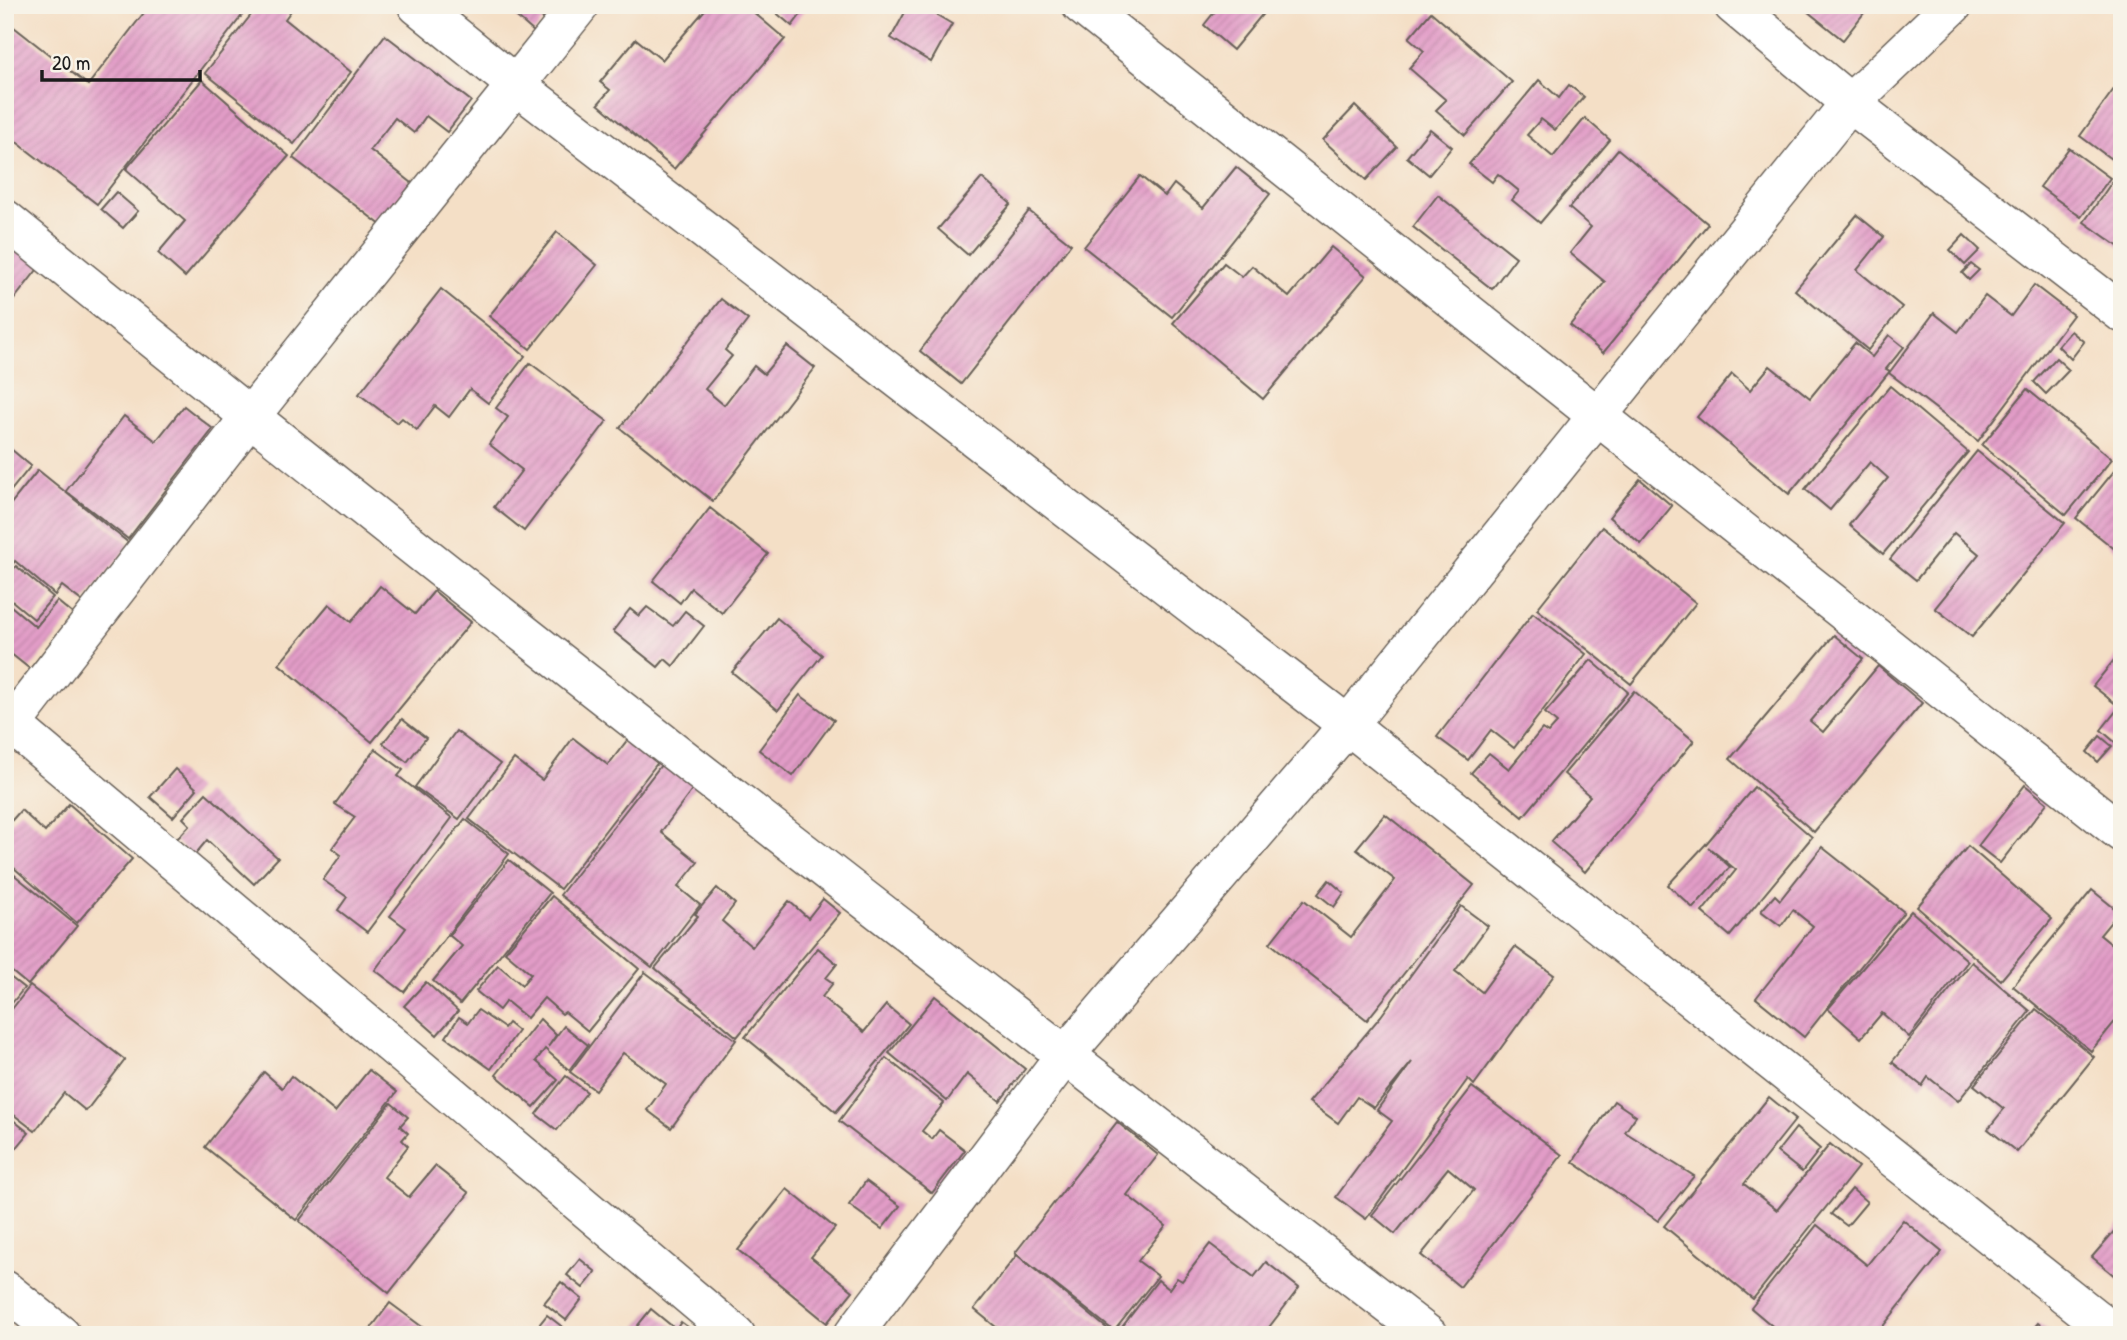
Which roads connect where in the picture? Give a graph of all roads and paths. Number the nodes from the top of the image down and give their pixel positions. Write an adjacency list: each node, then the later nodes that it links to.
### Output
1 (417, 5): 6 (street)
2 (579, 5): 6 (street)
3 (1081, 5): 10 (street)
4 (1733, 5): 7 (street)
5 (1953, 5): 7 (street)
6 (516, 85): 11 (street); 13 (street)
7 (1850, 103): 9 (street); 10 (street)
8 (5, 219): 11 (street)
9 (2122, 313)
10 (1597, 417): 13 (street); 14 (street)
11 (249, 418): 12 (street); 15 (street)
12 (8, 725): 18 (street)
13 (1348, 725): 15 (street); 21 (street)
14 (2122, 833)
15 (1065, 1055): 19 (street); 20 (street)
16 (5, 1290): 17 (street)
17 (61, 1335)
18 (736, 1335)
19 (853, 1335)
20 (1428, 1335)
21 (2116, 1335)

